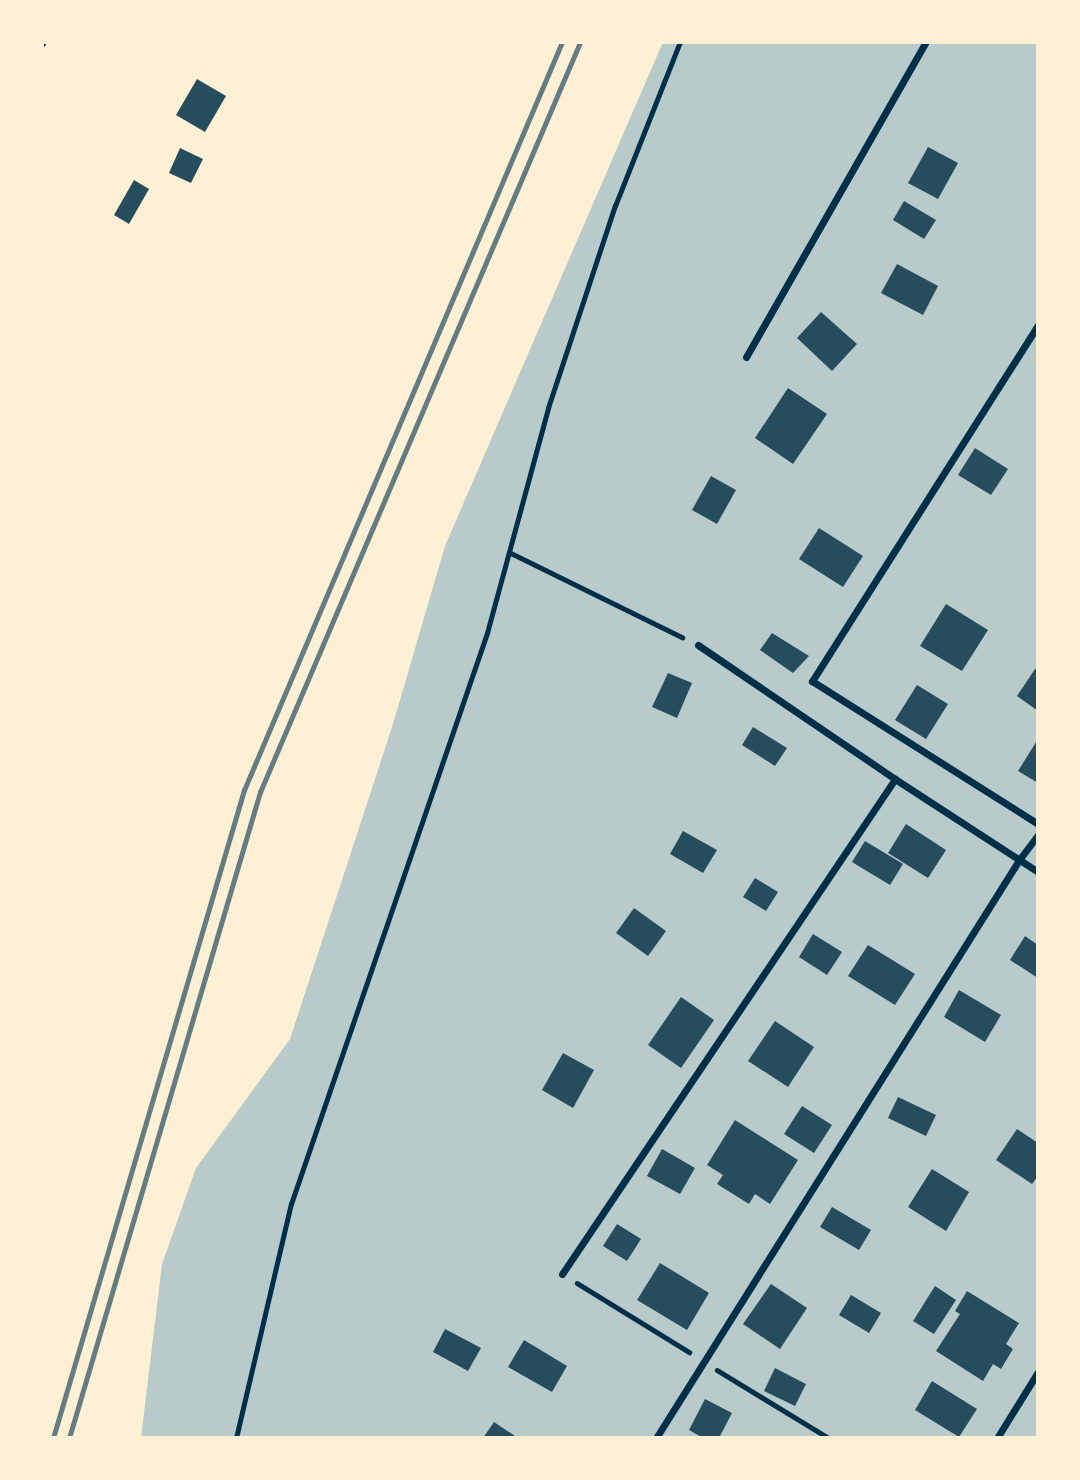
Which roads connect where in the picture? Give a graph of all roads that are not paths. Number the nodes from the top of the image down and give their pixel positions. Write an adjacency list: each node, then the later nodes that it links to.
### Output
1 (926, 42): 3 (street)
2 (1038, 325): 6 (street)
3 (746, 357)
4 (698, 645): 5 (street)
5 (895, 779): 8 (street); 10 (street)
6 (1038, 824)
7 (1038, 835): 8 (street)
8 (1019, 860): 9 (street); 12 (street)
9 (1038, 872)
10 (562, 1274)
11 (1038, 1372): 13 (street)
12 (656, 1438)
13 (997, 1438)

